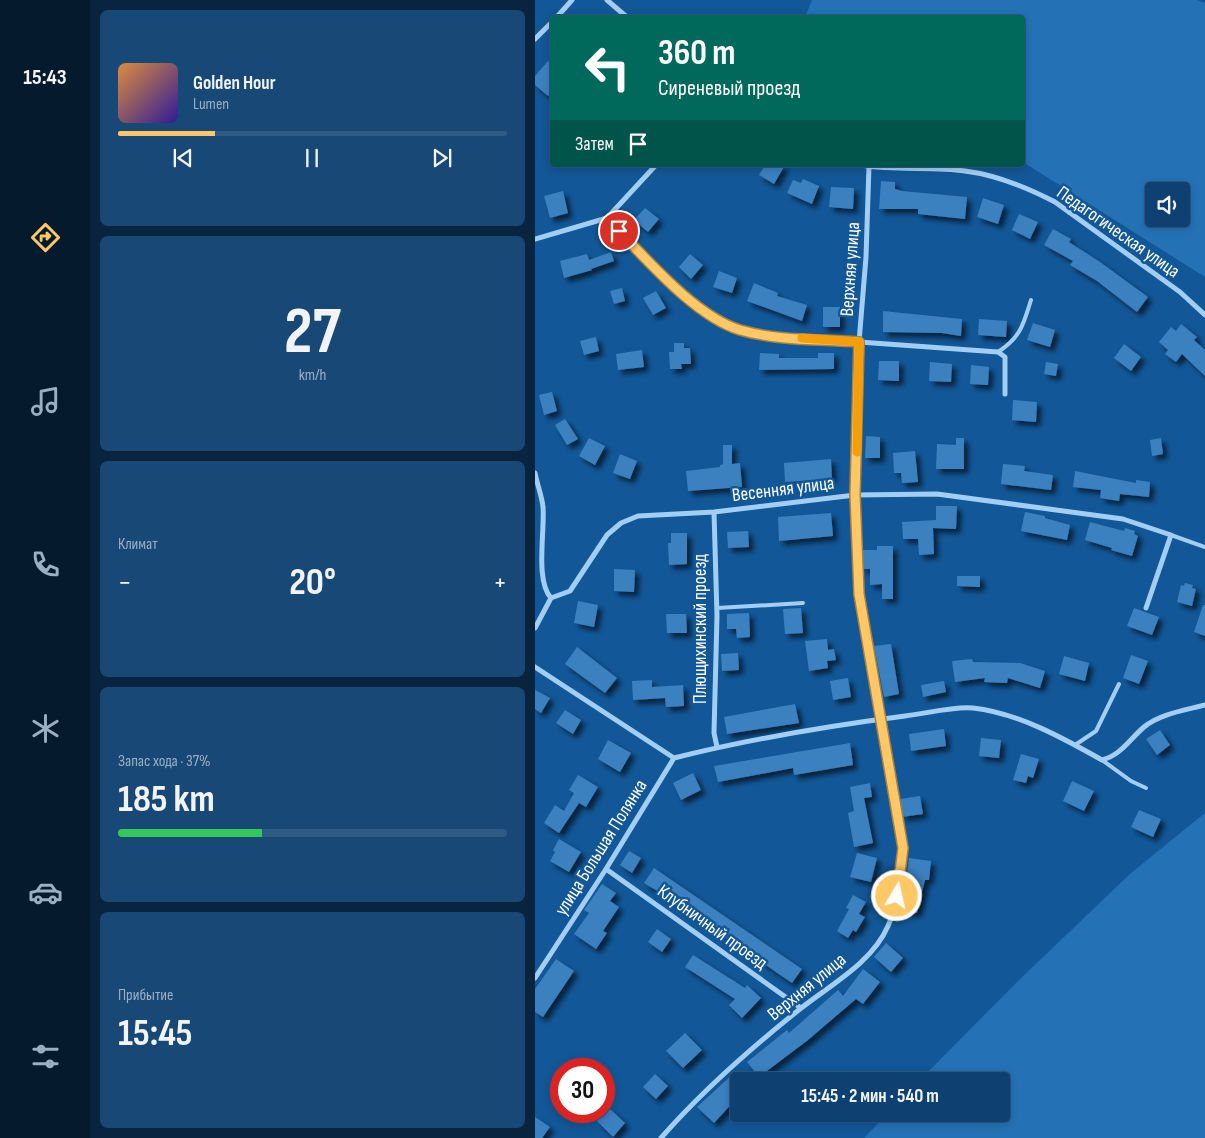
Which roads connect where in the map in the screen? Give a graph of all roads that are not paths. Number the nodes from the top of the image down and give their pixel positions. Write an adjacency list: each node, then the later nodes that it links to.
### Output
1 (572, 0): 3 (street)
2 (607, 0): 4 (street)
3 (559, 15)
4 (624, 15)
5 (550, 24): 6 (street)
6 (535, 39)
7 (654, 167): 10 (street)
8 (869, 167): 14 (street, Верхняя улица)
9 (888, 167): 13 (street, Педагогическая улица)
10 (607, 218): 11 (street); 14 (street)
11 (535, 239)
12 (1031, 300): 15 (lane)
13 (1205, 315)
14 (859, 342): 15 (street); 18 (street, Верхняя улица)
15 (998, 352): 16 (street)
16 (1005, 394)
17 (535, 473): 19 (street)
18 (855, 495): 21 (street, Весенняя улица); 22 (street, Весенняя улица); 32 (street, Верхняя улица)
19 (543, 507): 20 (street); 24 (street)
20 (535, 510)
21 (714, 512): 24 (street, Весенняя улица); 26 (street, Плющихинский проезд)
22 (1171, 535): 23 (lane); 27 (street)
23 (1205, 547)
24 (551, 598): 28 (street)
25 (803, 603): 26 (lane)
26 (717, 608): 34 (street, Плющихинский проезд)
27 (1146, 608)
28 (535, 628)
29 (535, 668): 35 (street)
30 (1119, 684): 33 (lane)
31 (1205, 704): 36 (street)
32 (880, 720): 33 (street); 34 (street); 40 (street, Верхняя улица)
33 (1075, 745): 36 (street)
34 (717, 747): 35 (street)
35 (674, 758): 38 (street, улица Большая Полянка)
36 (1102, 760): 37 (lane)
37 (1146, 788)
38 (607, 869): 39 (street, улица Большая Полянка); 40 (street, Клубничный проезд)
39 (535, 978)
40 (801, 1008): 41 (street, Верхняя улица)
41 (661, 1138)

